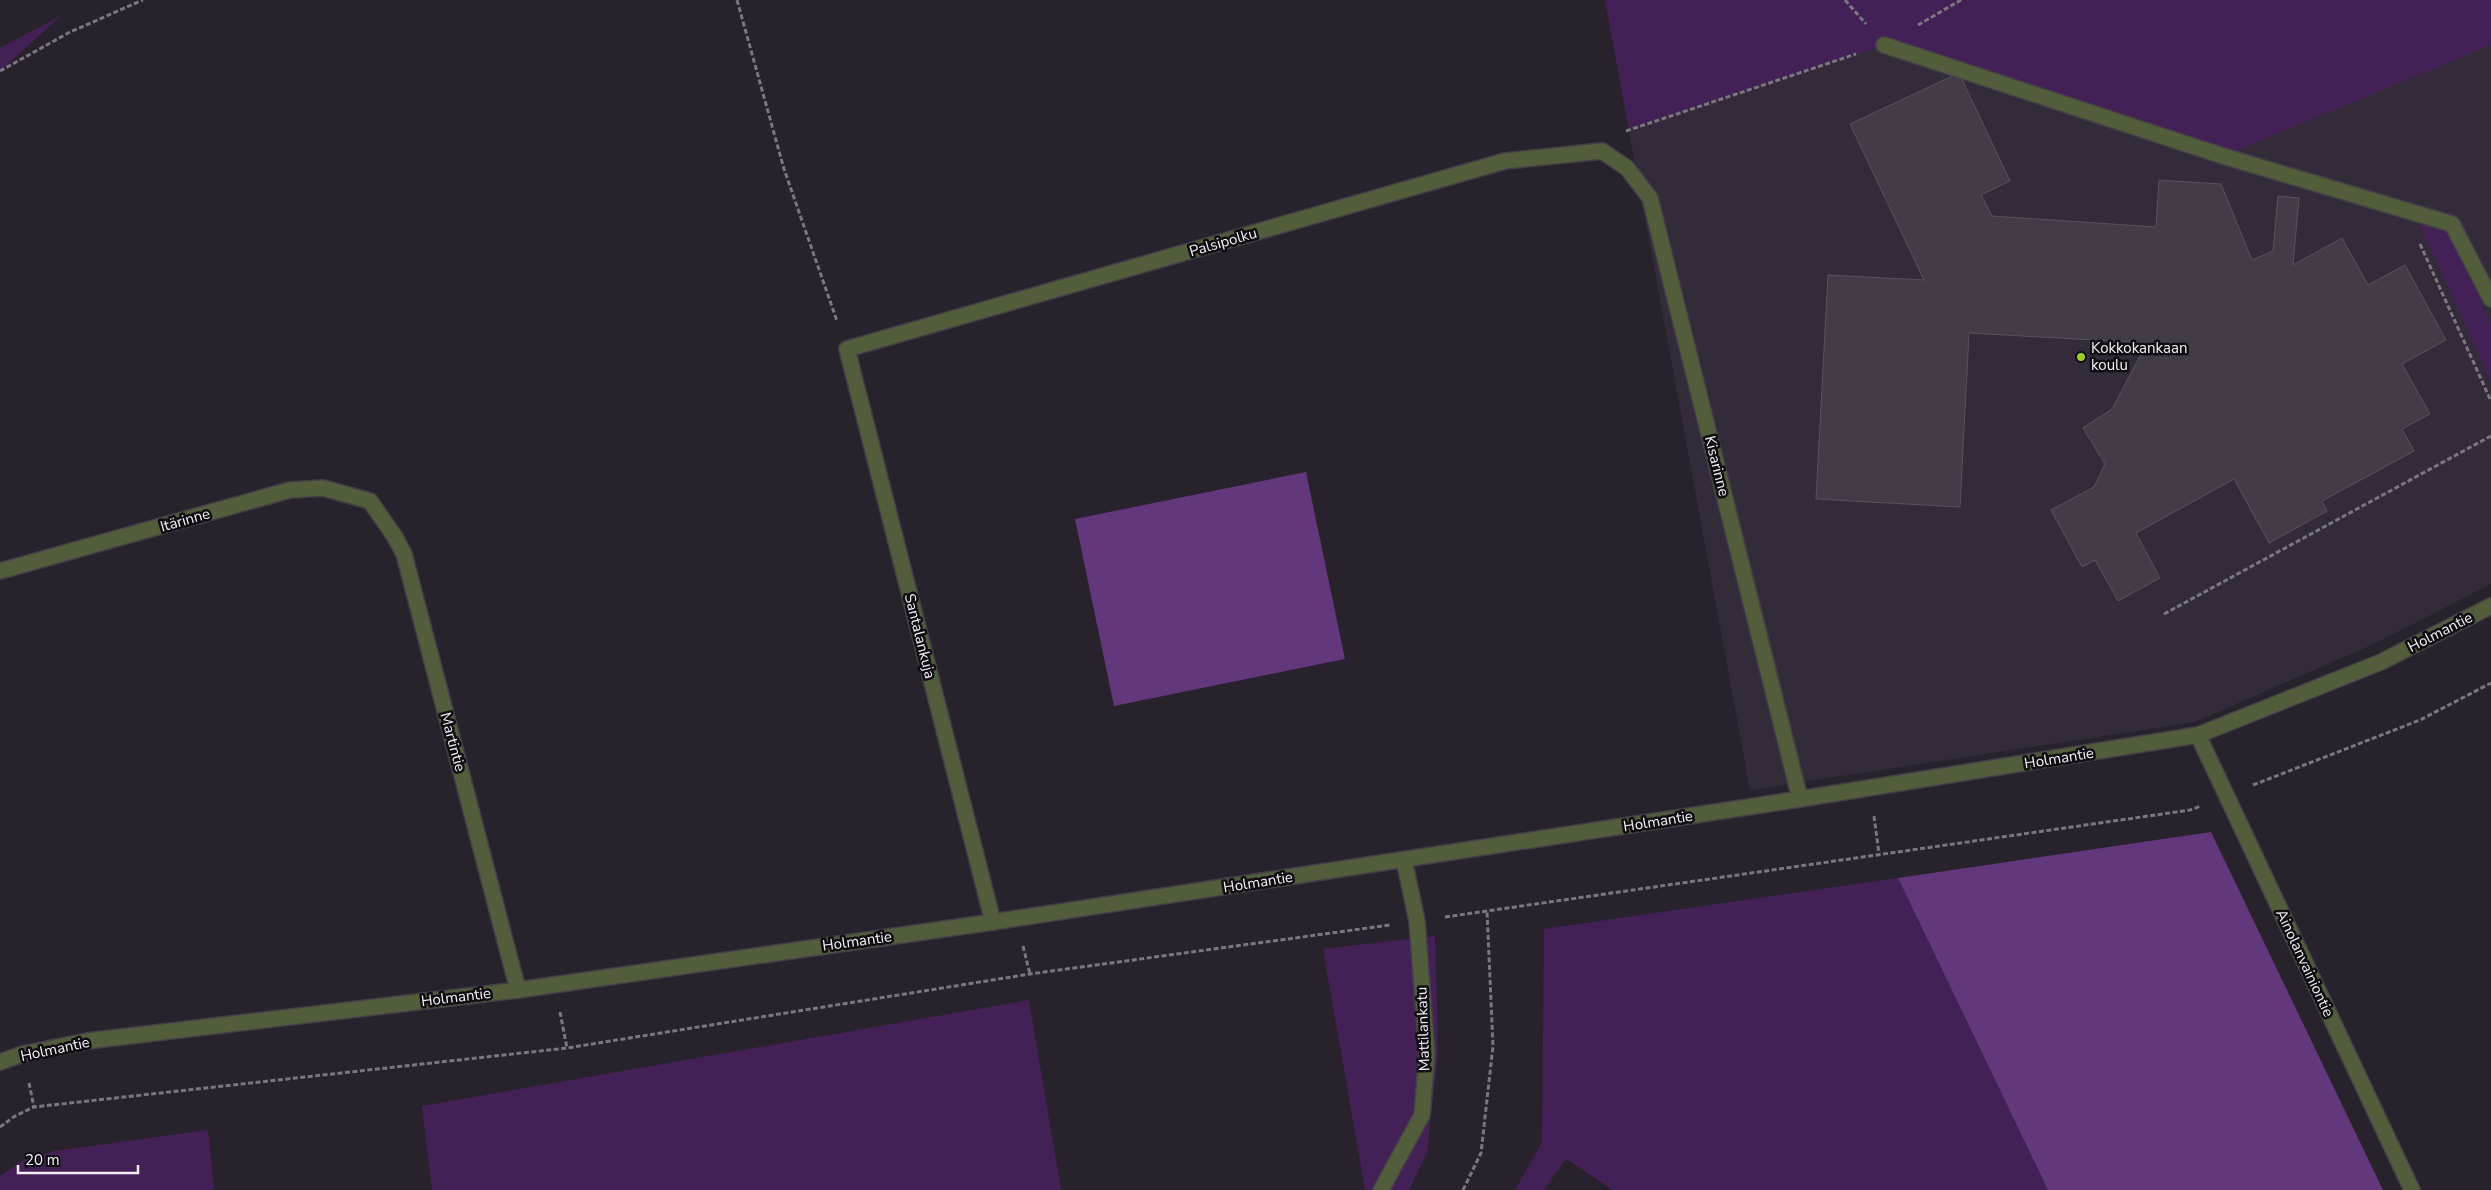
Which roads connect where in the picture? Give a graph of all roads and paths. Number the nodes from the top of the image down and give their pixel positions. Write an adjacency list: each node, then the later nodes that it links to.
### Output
1 (143, 0): 5 (path)
2 (736, 0): 9 (path)
3 (1961, 0): 4 (path)
4 (1884, 45): 6 (path); 7 (street)
5 (0, 71)
6 (1602, 151): 9 (street, Palsipolku); 20 (street, Kisarinne)
7 (2404, 210): 8 (street); 10 (path)
8 (2491, 299)
9 (847, 349): 25 (street, Santalankuja)
10 (2491, 401)
11 (2491, 436): 15 (path)
12 (370, 501): 13 (street, Itärinne); 27 (street, Martintie)
13 (0, 571)
14 (2491, 606): 17 (street, Holmantie)
15 (2164, 614)
16 (2491, 683): 19 (path)
17 (2198, 736): 18 (street, Holmantie); 19 (street, Ainolanvainiontie)
18 (1870, 788): 20 (street, Holmantie); 21 (path)
19 (2227, 796): 21 (path); 33 (street, Ainolanvainiontie)
20 (1800, 800): 22 (street, Holmantie)
21 (1879, 854): 23 (path)
22 (1404, 860): 24 (street, Mattilankatu); 25 (street, Holmantie)
23 (1487, 911): 24 (path); 32 (path)
24 (1417, 921): 28 (path); 31 (street, Mattilankatu)
25 (994, 922): 26 (street, Holmantie)
26 (554, 985): 27 (street, Holmantie); 28 (path)
27 (518, 990): 29 (street, Holmantie)
28 (567, 1048): 30 (path)
29 (0, 1062)
30 (0, 1127)
31 (1381, 1190)
32 (1464, 1190)
33 (2412, 1190)

